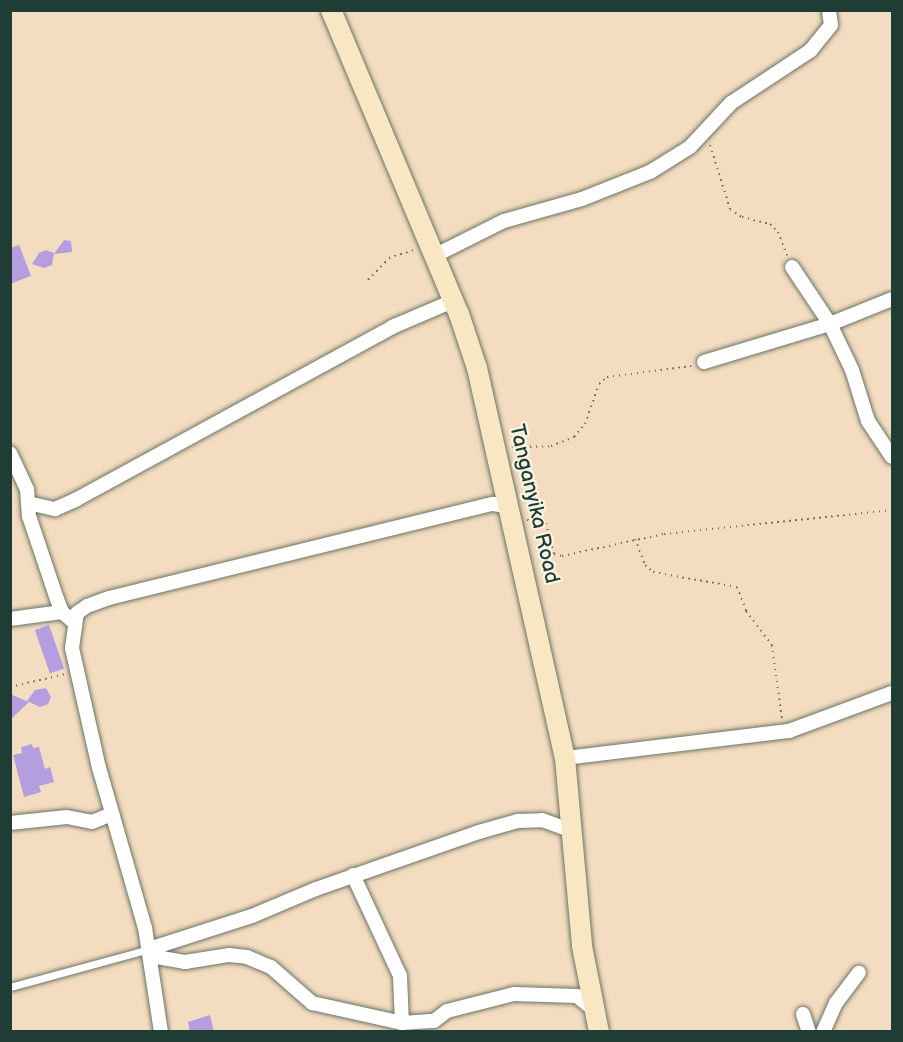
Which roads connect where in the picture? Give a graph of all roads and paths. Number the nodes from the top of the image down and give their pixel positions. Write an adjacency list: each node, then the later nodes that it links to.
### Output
1 (331, 10): 4 (street, Tanganyika Road)
2 (829, 10): 3 (street)
3 (706, 127): 4 (street); 5 (path)
4 (432, 252): 6 (path); 8 (street, Tanganyika Road)
5 (792, 267): 9 (street)
6 (368, 280)
7 (892, 299): 9 (street)
8 (453, 301): 11 (street, Tanganyika Road); 14 (street)
9 (830, 324): 10 (street); 13 (street)
10 (704, 362): 11 (path)
11 (497, 446): 15 (street, Tanganyika Road)
12 (10, 453): 14 (street)
13 (892, 457)
14 (28, 503): 19 (street)
15 (511, 507): 17 (street, Tanganyika Road); 21 (street)
16 (892, 510): 18 (path)
17 (515, 529): 18 (path); 26 (street, Tanganyika Road)
18 (635, 539): 25 (path)
19 (62, 612): 20 (street); 21 (street)
20 (10, 619)
21 (74, 622): 22 (street)
22 (78, 670): 23 (path); 27 (street)
23 (10, 687)
24 (892, 693): 25 (street)
25 (783, 732): 26 (street)
26 (565, 758): 29 (street, Tanganyika Road)
27 (112, 814): 28 (street); 31 (street)
28 (10, 823)
29 (572, 831): 30 (street); 34 (street, Tanganyika Road)
30 (354, 875): 31 (street); 36 (street)
31 (150, 952): 33 (lane); 37 (street); 38 (street)
32 (859, 973): 41 (street)
33 (10, 987)
34 (593, 1009): 36 (street); 39 (street, Tanganyika Road)
35 (803, 1014): 40 (street)
36 (402, 1023): 37 (street)
37 (388, 1026)
38 (161, 1032)
39 (598, 1032)
40 (809, 1032)
41 (823, 1032)

